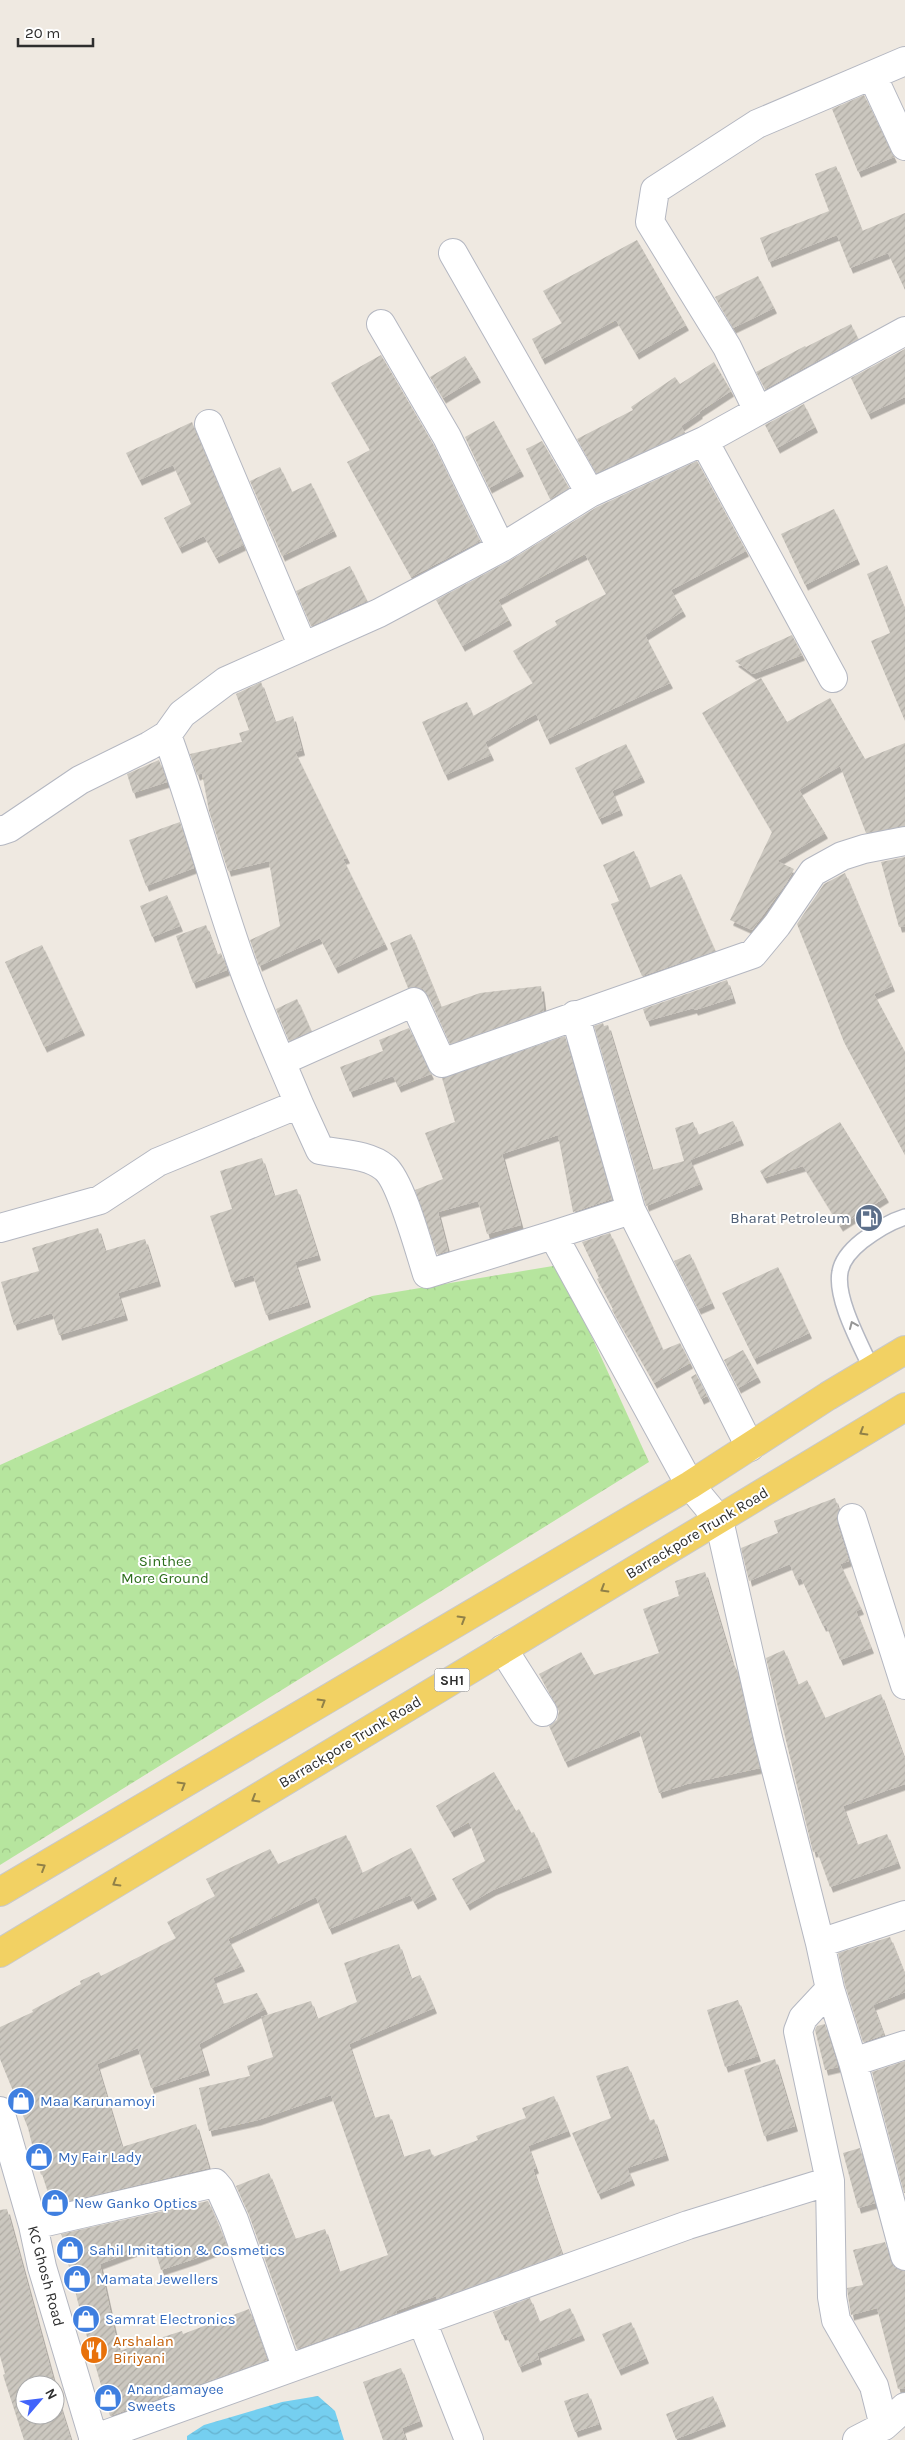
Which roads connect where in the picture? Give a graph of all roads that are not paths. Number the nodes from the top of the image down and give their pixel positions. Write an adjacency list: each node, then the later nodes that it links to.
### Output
1 (905, 61): 2 (street)
2 (872, 75): 3 (street); 7 (street)
3 (905, 146)
4 (453, 253): 10 (street)
5 (381, 324): 11 (street)
6 (905, 331): 7 (street)
7 (758, 412): 9 (street)
8 (209, 424): 12 (street)
9 (704, 440): 10 (street); 13 (street)
10 (590, 493): 11 (street)
11 (501, 548): 12 (street)
12 (303, 647): 14 (street)
13 (833, 678)
14 (167, 735): 15 (street); 18 (street)
15 (0, 831)
16 (905, 841): 17 (street)
17 (575, 1015): 18 (street); 20 (street)
18 (282, 1061): 19 (street)
19 (299, 1104): 22 (street); 23 (street)
20 (632, 1210): 23 (street); 27 (street)
21 (905, 1217): 25 (lane, one-way to 21)
22 (0, 1228)
23 (553, 1235): 28 (street)
24 (905, 1350): 25 (main road)
25 (872, 1370): 27 (main road)
26 (905, 1407): 30 (main road, Barrackpore Trunk Road / SH1, one-way to 30)
27 (750, 1447): 28 (main road)
28 (690, 1485): 30 (street); 34 (main road, one-way to 28)
29 (852, 1518): 32 (street)
30 (719, 1520): 31 (main road, Barrackpore Trunk Road / SH1, one-way to 31); 36 (street)
31 (503, 1649): 33 (street); 37 (main road, Barrackpore Trunk Road / SH1, one-way to 37)
32 (905, 1685)
33 (543, 1712)
34 (0, 1892)
35 (905, 1915): 36 (street)
36 (820, 1943): 38 (street)
37 (0, 1953)
38 (830, 1989): 40 (street); 42 (street)
39 (905, 2045): 40 (street)
40 (853, 2062): 44 (street)
41 (0, 2111): 43 (street, KC Ghosh Road)
42 (830, 2181): 45 (street); 48 (street)
43 (33, 2225): 46 (street); 49 (street, KC Ghosh Road)
44 (905, 2256)
45 (422, 2320): 46 (street); 50 (street)
46 (287, 2369): 49 (street)
47 (905, 2407): 48 (street)
48 (870, 2435)
49 (94, 2440)
50 (469, 2440)

